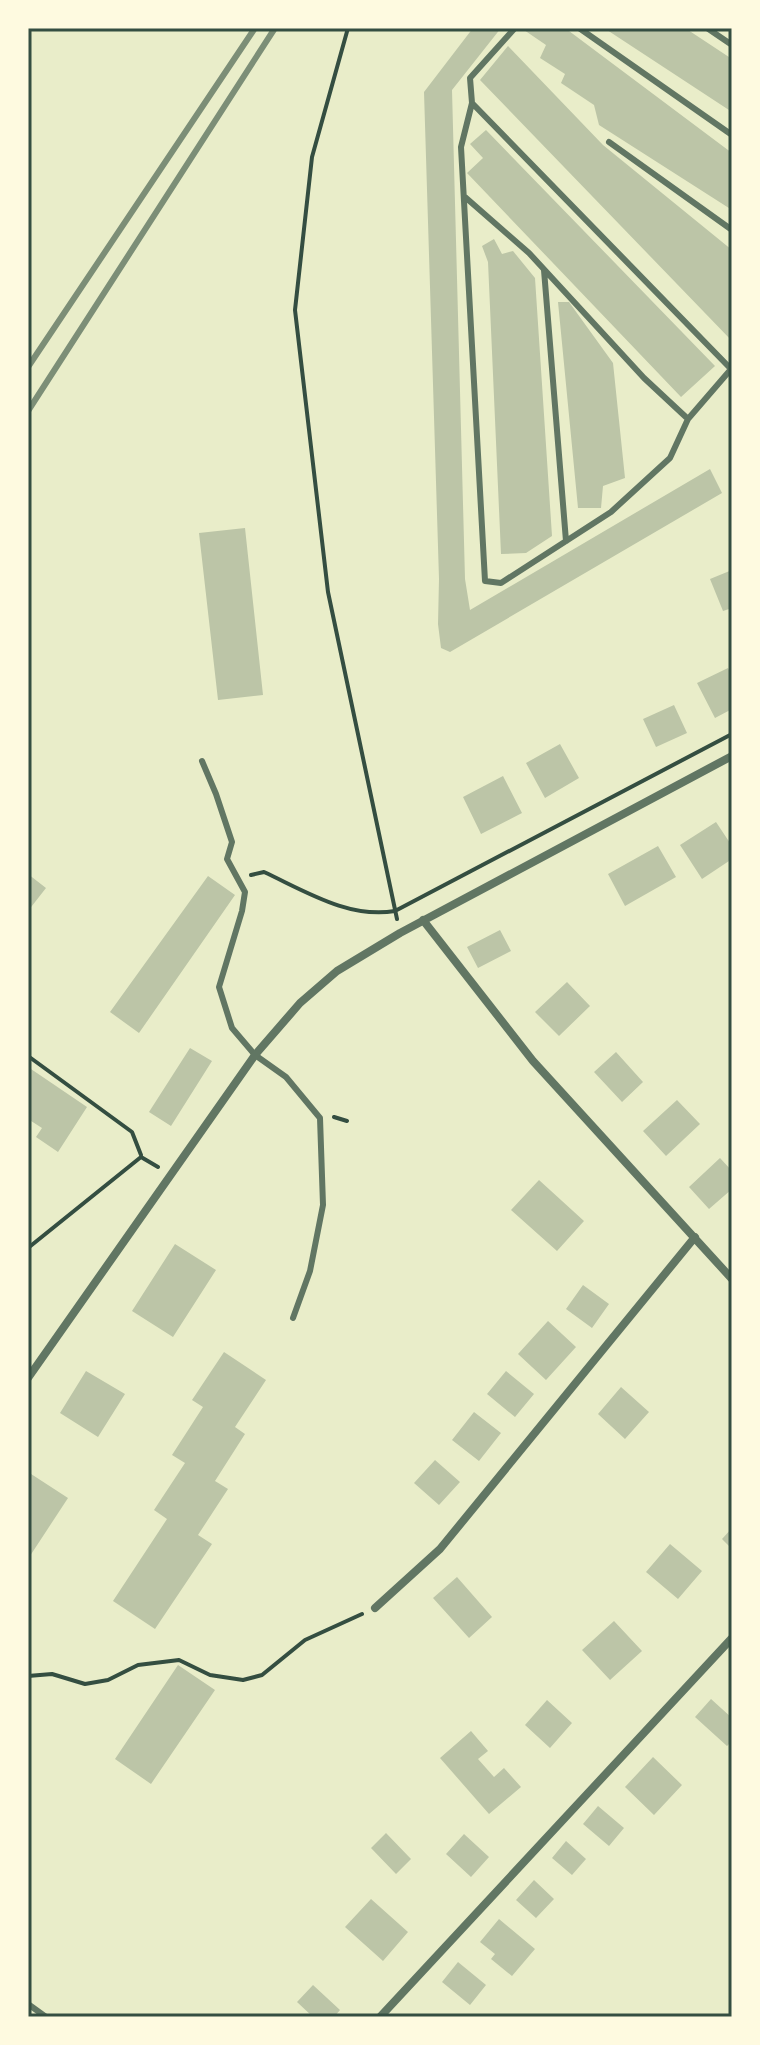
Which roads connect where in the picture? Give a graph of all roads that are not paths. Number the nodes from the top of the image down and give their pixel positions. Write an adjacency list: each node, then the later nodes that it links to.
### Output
1 (515, 28): 5 (lane)
2 (579, 28): 6 (lane)
3 (707, 28): 4 (lane)
4 (732, 45)
5 (472, 103): 8 (lane); 11 (lane)
6 (732, 135)
7 (609, 142): 9 (lane)
8 (465, 197): 10 (lane); 13 (lane)
9 (732, 230)
10 (544, 270): 12 (lane); 13 (lane)
11 (731, 368): 12 (lane)
12 (688, 419): 13 (lane)
13 (566, 541)
14 (732, 756): 16 (street)
15 (202, 761): 17 (lane)
16 (423, 920): 17 (street); 18 (street)
17 (255, 1055): 20 (lane); 21 (street)
18 (695, 1237): 19 (street); 22 (street)
19 (732, 1279)
20 (293, 1318)
21 (28, 1378)
22 (375, 1608)
23 (732, 1638): 26 (street)
24 (28, 2004): 25 (lane)
25 (46, 2017)
26 (380, 2017)

